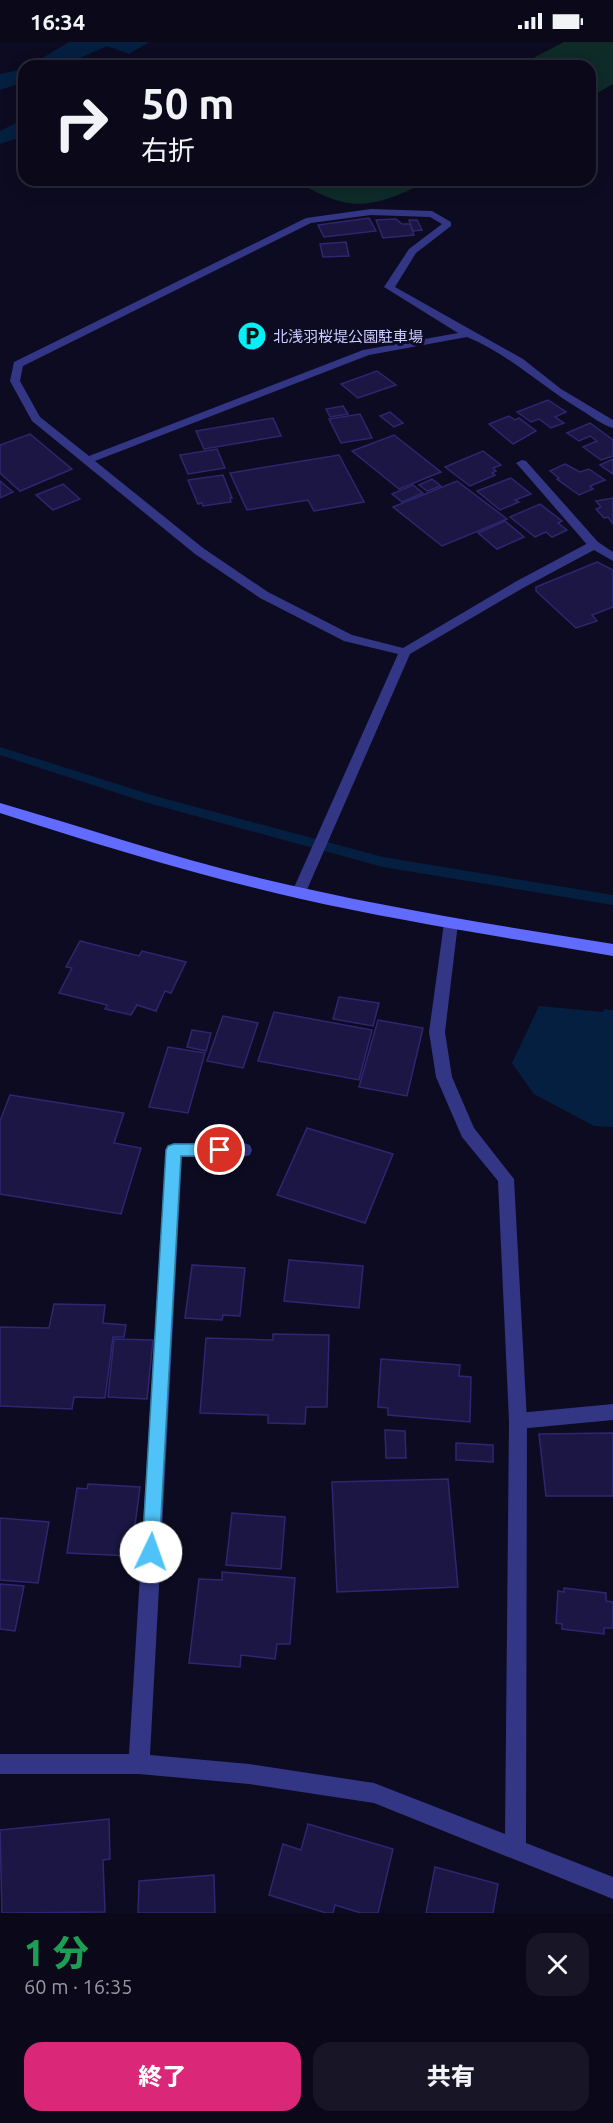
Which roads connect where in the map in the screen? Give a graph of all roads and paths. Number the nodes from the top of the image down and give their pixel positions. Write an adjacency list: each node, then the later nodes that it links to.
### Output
1 (468, 334): 2 (street); 3 (street); 3 (street)
2 (613, 424)
3 (89, 460): 7 (street)
4 (522, 463): 5 (street)
5 (594, 545): 6 (street); 7 (street)
6 (613, 557)
7 (405, 652): 9 (street)
8 (0, 808): 9 (street)
9 (299, 892): 10 (street)
10 (452, 922): 11 (street); 14 (street)
11 (613, 950)
12 (244, 1150): 16 (street)
13 (613, 1412): 14 (street)
14 (518, 1421): 17 (street)
15 (0, 1764): 16 (street)
16 (139, 1764): 17 (street)
17 (515, 1848): 18 (street)
18 (613, 1888)

